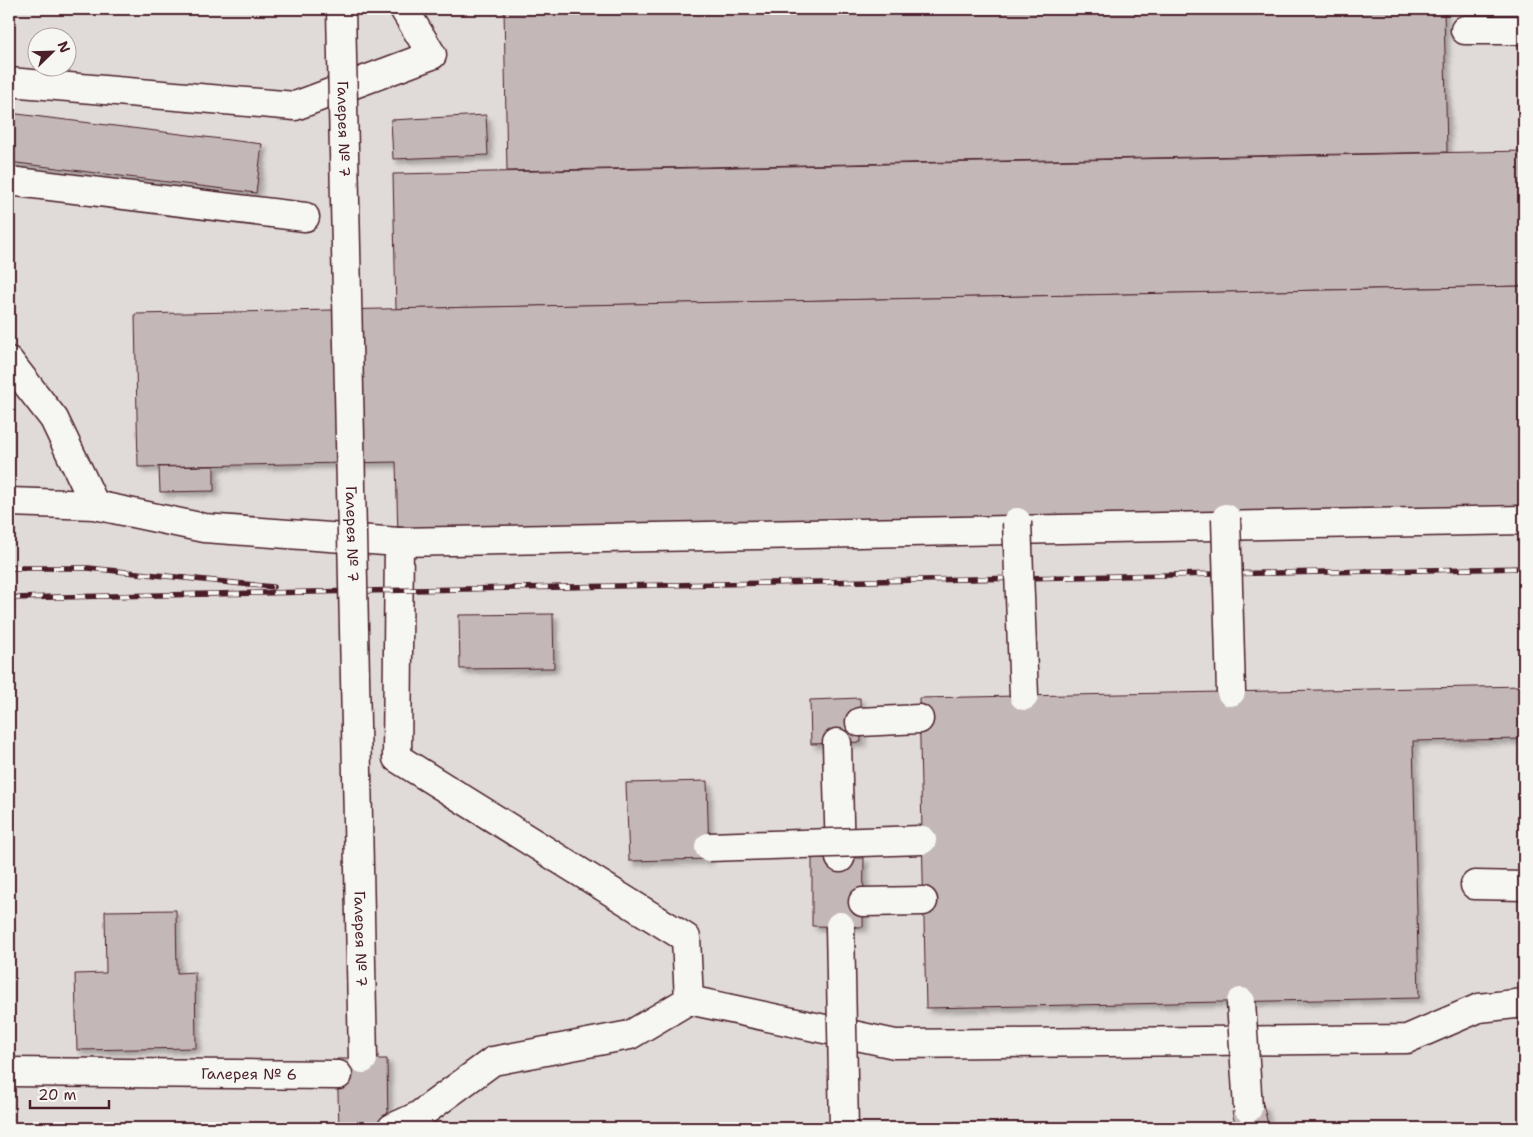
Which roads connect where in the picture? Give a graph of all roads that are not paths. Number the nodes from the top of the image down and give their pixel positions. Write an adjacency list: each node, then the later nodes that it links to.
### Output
1 (341, 9): 31 (street, Галерея № 7, bridge)
2 (404, 9): 5 (street)
3 (1465, 30): 4 (street)
4 (1524, 30)
5 (9, 82)
6 (9, 181): 7 (street)
7 (305, 217)
8 (9, 361): 10 (street)
9 (9, 502): 10 (street)
10 (95, 505): 14 (street)
11 (1226, 518): 15 (street, bridge)
12 (1524, 520): 14 (street)
13 (1017, 522): 16 (street, bridge)
14 (399, 542): 28 (street)
15 (1231, 692)
16 (1024, 696)
17 (919, 719): 18 (street)
18 (860, 722)
19 (837, 743): 22 (street)
20 (922, 840): 21 (street, bridge)
21 (708, 847)
22 (840, 858)
23 (1475, 885): 24 (street)
24 (1524, 886)
25 (923, 901): 26 (street)
26 (863, 902)
27 (840, 926): 36 (street, bridge)
28 (689, 1000): 30 (street); 35 (street)
29 (1240, 1002): 34 (street, bridge)
30 (1524, 1003)
31 (363, 1059)
32 (9, 1072): 33 (street, Галерея № 6)
33 (338, 1075)
34 (1248, 1108)
35 (392, 1128)
36 (844, 1128)

